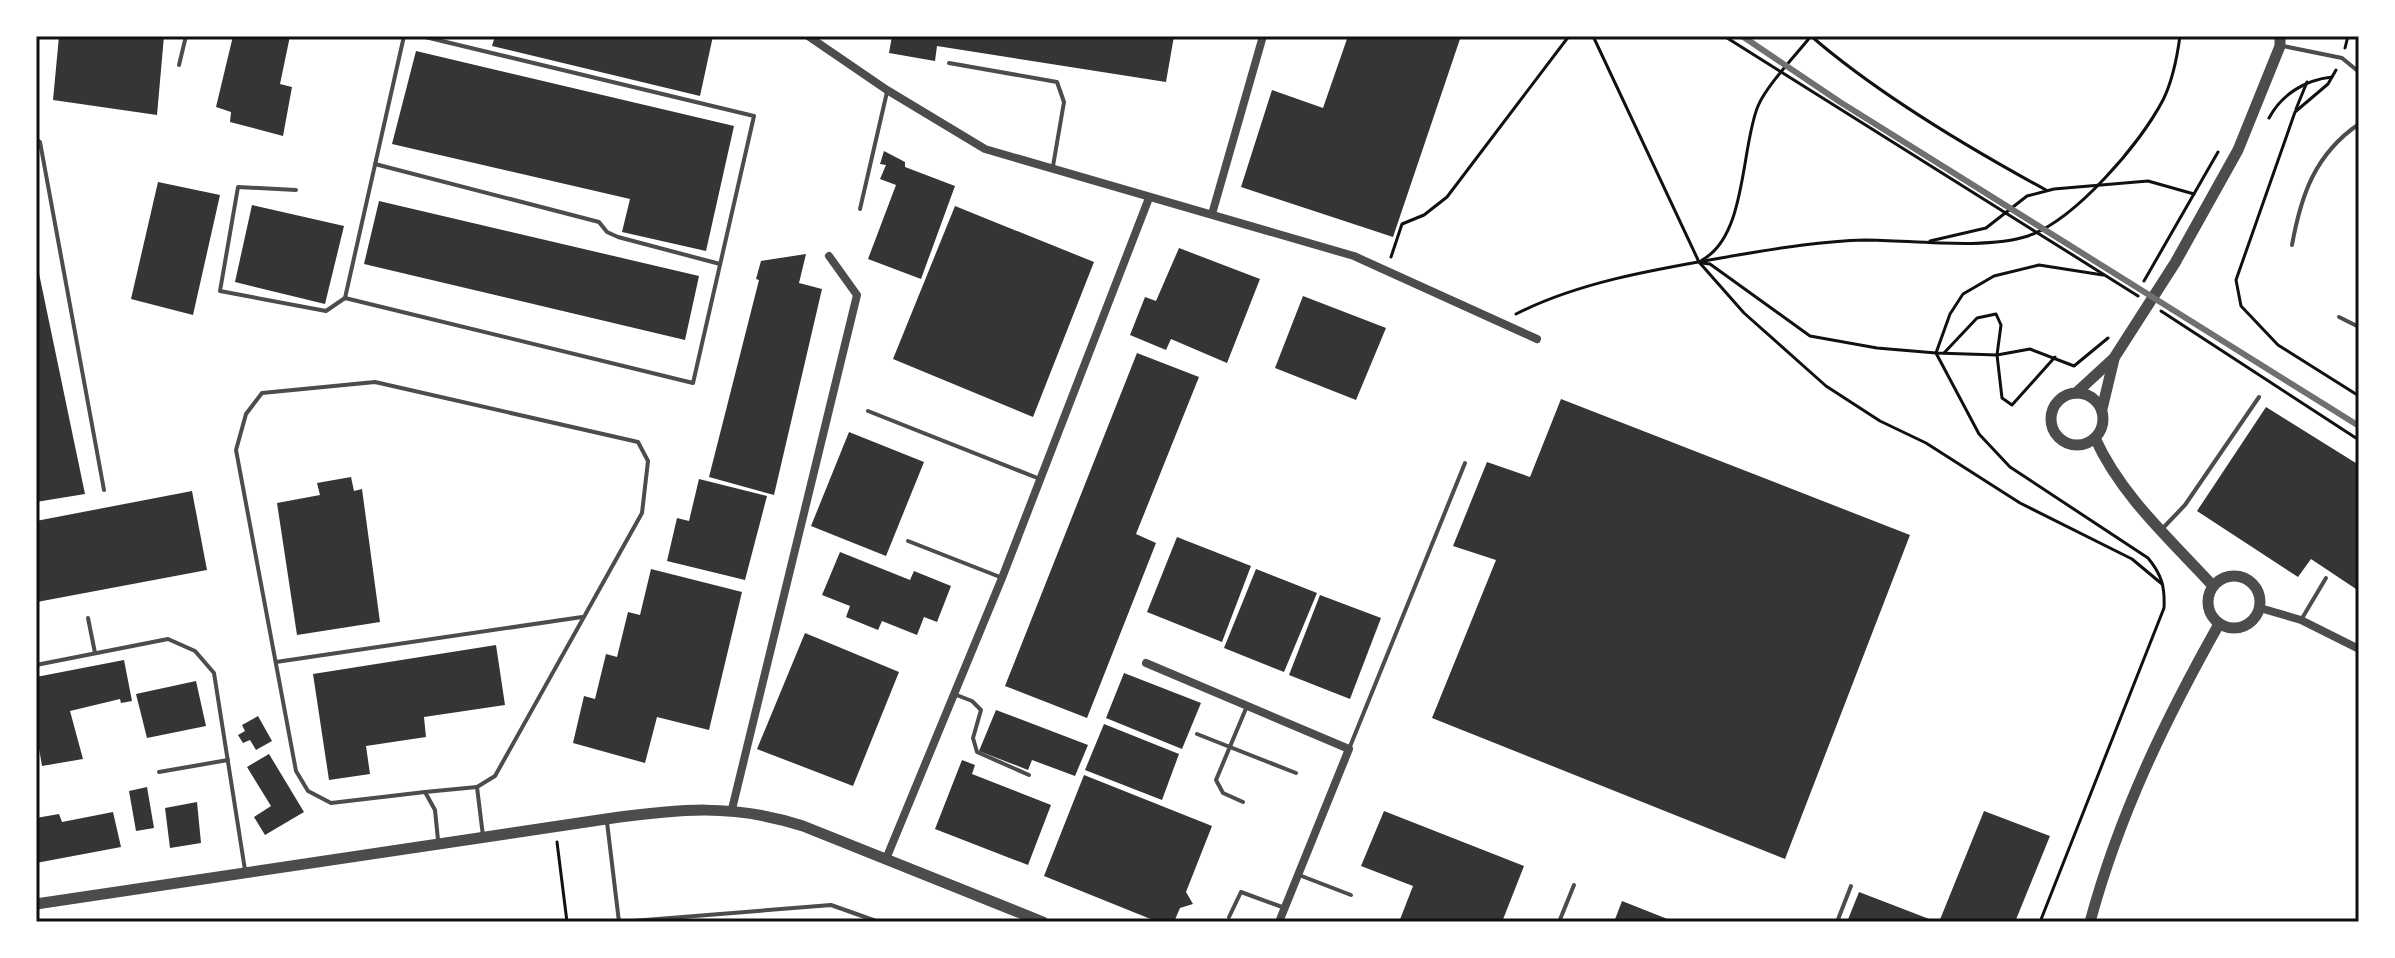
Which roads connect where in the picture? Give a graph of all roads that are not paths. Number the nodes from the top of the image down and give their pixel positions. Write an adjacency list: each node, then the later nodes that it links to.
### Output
1 (186, 36): 8 (lane)
2 (404, 36): 13 (lane)
3 (421, 36): 21 (lane)
4 (808, 36): 10 (street)
5 (1263, 36): 18 (street)
6 (2280, 41): 9 (lane); 26 (street)
7 (949, 63): 14 (lane)
8 (179, 65)
9 (2359, 72)
10 (887, 90): 14 (street); 17 (lane)
11 (2359, 124): 19 (lane)
12 (36, 139): 34 (lane)
13 (375, 164): 21 (lane); 22 (lane)
14 (1052, 169): 16 (street)
15 (296, 190): 22 (lane)
16 (1149, 198): 18 (street); 33 (street)
17 (860, 209)
18 (1212, 214): 25 (street)
19 (2292, 245)
20 (829, 256): 62 (street)
21 (720, 265): 22 (lane)
22 (345, 298)
23 (2339, 317): 24 (lane)
24 (2359, 327)
25 (1537, 339)
26 (2114, 358): 27 (street); 29 (street)
27 (2076, 393): 29 (street); 31 (street)
28 (2259, 397): 35 (lane)
29 (2102, 409): 31 (street)
30 (868, 411): 33 (lane)
31 (2095, 438): 35 (street)
32 (1465, 463): 54 (lane)
33 (1040, 479): 37 (street)
34 (104, 490)
35 (2161, 530): 39 (street)
36 (908, 541): 37 (lane)
37 (1002, 578): 50 (street)
38 (2326, 578): 43 (lane)
39 (2213, 586): 40 (street); 44 (street)
40 (2260, 608): 43 (street); 44 (street)
41 (584, 617): 47 (lane); 47 (lane); 59 (lane)
42 (88, 618): 46 (lane)
43 (2301, 620): 45 (street)
44 (2219, 624): 81 (street)
45 (2359, 649)
46 (95, 653): 49 (lane); 55 (lane)
47 (276, 662): 60 (lane)
48 (1146, 663): 51 (street)
49 (36, 665)
50 (954, 694): 58 (lane); 66 (street)
51 (1247, 706): 53 (lane); 54 (street)
52 (1197, 734): 53 (lane)
53 (1230, 747): 57 (lane); 61 (lane)
54 (1349, 749): 68 (street)
55 (229, 760): 56 (lane); 67 (lane)
56 (159, 772)
57 (1296, 773)
58 (1029, 775)
59 (477, 787): 60 (lane); 64 (lane)
60 (425, 792): 65 (lane)
61 (1243, 802)
62 (732, 809): 63 (street); 66 (street)
63 (606, 819): 64 (street); 75 (lane)
64 (483, 838): 65 (street)
65 (438, 843): 67 (street)
66 (886, 859): 77 (street)
67 (245, 872): 72 (street)
68 (1299, 875): 71 (lane); 73 (street)
69 (1574, 885): 79 (lane)
70 (1851, 886): 80 (lane)
71 (1351, 895)
72 (36, 904)
73 (1285, 908): 74 (lane); 78 (street)
74 (1229, 917)
75 (620, 922): 76 (lane)
76 (879, 922)
77 (1043, 922)
78 (1279, 922)
79 (1559, 922)
80 (1837, 922)
81 (2090, 922)

